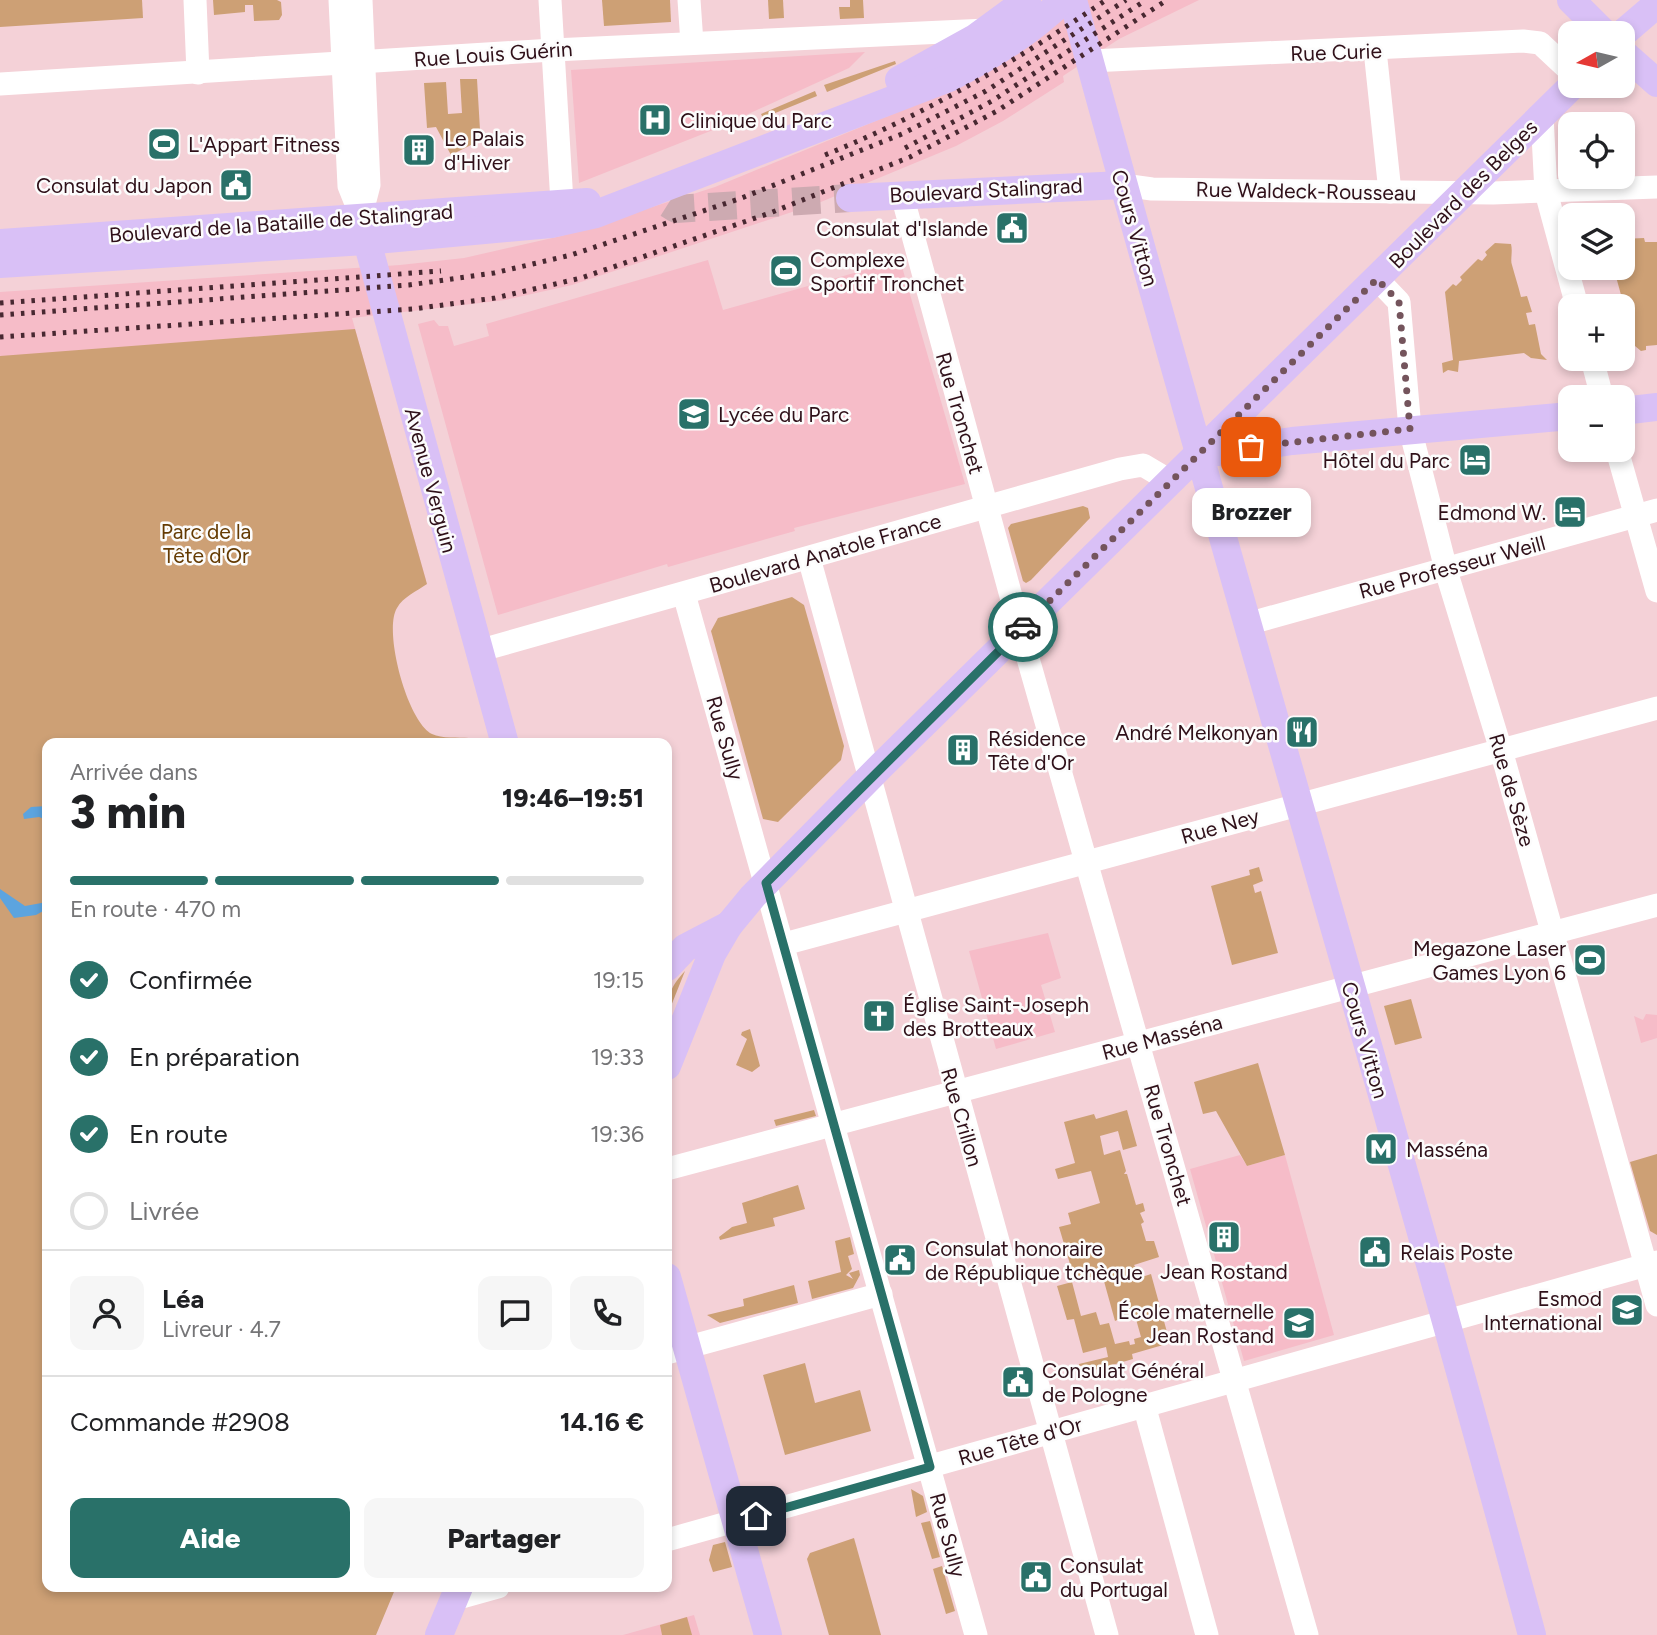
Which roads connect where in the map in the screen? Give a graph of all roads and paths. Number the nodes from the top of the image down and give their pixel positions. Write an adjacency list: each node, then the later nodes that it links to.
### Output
1 (194, 0): 21 (street)
2 (340, 0): 19 (street)
3 (361, 0): 19 (street)
4 (550, 0): 15 (street)
5 (689, 0): 14 (street)
6 (1027, 0): 13 (main road)
7 (1063, 0): 33 (main road)
8 (1073, 0): 18 (main road, Cours Vitton)
9 (1571, 0): 11 (main road)
10 (1657, 4): 12 (main road)
11 (1592, 21)
12 (1635, 23)
13 (987, 30): 14 (street, Rue Louis Guérin); 33 (main road)
14 (692, 43): 15 (street, Rue Louis Guérin)
15 (553, 50): 19 (street, Rue Louis Guérin); 33 (street)
16 (1376, 50): 17 (street, Rue Curie); 18 (street, Rue Curie); 28 (street)
17 (1558, 60)
18 (1090, 61): 26 (main road, Cours Vitton)
19 (354, 63): 21 (street, Rue Louis Guérin); 34 (street)
20 (1635, 64): 22 (main road)
21 (198, 73): 23 (street, Rue Louis Guérin)
22 (1657, 83)
23 (0, 84)
24 (1560, 98): 25 (main road, Boulevard des Belges)
25 (1542, 116): 29 (main road, Boulevard des Belges); 30 (street)
26 (1123, 185): 28 (street, Rue Waldeck-Rousseau); 31 (main road, Boulevard Stalingrad); 43 (main road, Cours Vitton)
27 (1657, 187): 30 (street, Rue Waldeck-Rousseau)
28 (1390, 192): 29 (street, Rue Waldeck-Rousseau)
29 (1464, 192): 30 (street, Rue Waldeck-Rousseau); 37 (main road, Boulevard des Belges)
30 (1546, 192): 38 (street)
31 (902, 195): 32 (main road, Boulevard Stalingrad); 46 (street, Rue Tronchet)
32 (850, 198)
33 (557, 214): 34 (main road, Boulevard de la Bataille de Stalingrad)
34 (363, 228): 35 (main road, Boulevard de la Bataille de Stalingrad); 36 (main road, Boulevard de la Bataille de Stalingrad); 54 (main road, Avenue Verguin)
35 (0, 243)
36 (0, 264)
37 (1377, 279): 42 (street, Rue de Sèze); 43 (main road, Boulevard des Belges)
38 (1574, 294)
39 (1657, 407): 40 (main road)
40 (1635, 410)
41 (1558, 417): 42 (main road)
42 (1410, 429): 43 (main road); 49 (street, Rue de Sèze)
43 (1198, 456): 45 (main road, Boulevard des Belges); 52 (main road, Cours Vitton)
44 (1623, 462): 47 (street)
45 (1170, 481): 46 (street, Boulevard Anatole France); 53 (main road, Boulevard des Belges)
46 (987, 506): 48 (street, Boulevard Anatole France); 53 (street, Rue Tronchet)
47 (1646, 513): 49 (street, Rue Professeur Weill); 50 (street)
48 (808, 558): 51 (street, Boulevard Anatole France); 58 (street, Rue Crillon)
49 (1446, 568): 52 (street, Rue Professeur Weill); 57 (street, Rue de Sèze)
50 (1657, 591)
51 (684, 594): 54 (street, Boulevard Anatole France); 61 (street, Rue Sully)
52 (1247, 624): 59 (main road, Cours Vitton)
53 (1024, 642): 58 (main road, Boulevard des Belges); 60 (street, Rue Tronchet)
54 (478, 651): 56 (main road, Avenue Verguin)
55 (1657, 708): 57 (street, Rue Ney)
56 (503, 738)
57 (1501, 750): 59 (street, Rue Ney); 65 (street, Rue de Sèze)
58 (869, 778): 61 (main road, Boulevard des Belges); 63 (street, Rue Crillon)
59 (1299, 803): 60 (street, Rue Ney); 68 (main road, Cours Vitton)
60 (1089, 863): 63 (street, Rue Ney); 69 (street, Rue Tronchet)
61 (769, 896): 64 (main road, Boulevard des Belges); 66 (street, Rue Sully)
62 (1657, 905): 65 (street, Rue Masséna)
63 (905, 911): 66 (street, Rue Ney); 71 (street, Rue Crillon)
64 (729, 925): 67 (main road, Boulevard des Belges); 70 (main road, Boulevard des Belges)
65 (1553, 935): 68 (street, Rue Masséna); 74 (street, Rue de Sèze)
66 (784, 944): 72 (street, Rue Sully)
67 (672, 962)
68 (1351, 989): 69 (street, Rue Masséna); 78 (main road, Cours Vitton)
69 (1139, 1044): 71 (street, Rue Masséna); 80 (street, Rue Tronchet)
70 (672, 1054)
71 (955, 1091): 72 (street, Rue Masséna); 82 (street, Rue Crillon)
72 (836, 1126): 73 (street, Rue Masséna); 75 (street, Rue Sully)
73 (672, 1169)
74 (1652, 1264): 76 (street, Rue de Sèze); 78 (street, Rue Tête d'Or)
75 (881, 1294): 79 (street); 83 (street, Rue Sully)
76 (1657, 1305)
77 (672, 1314): 79 (main road)
78 (1443, 1320): 80 (street, Rue Tête d'Or); 93 (main road, Cours Vitton)
79 (677, 1350): 84 (main road)
80 (1237, 1380): 81 (street, Rue Tête d'Or); 92 (street, Rue Tronchet)
81 (1144, 1405): 82 (street, Rue Tête d'Or); 91 (street)
82 (1050, 1432): 83 (street, Rue Tête d'Or); 90 (street, Rue Crillon)
83 (930, 1467): 84 (street, Rue Tête d'Or); 89 (street, Rue Sully)
84 (736, 1522): 85 (street, Rue Tête d'Or); 88 (main road)
85 (672, 1539)
86 (457, 1593): 87 (main road)
87 (439, 1635)
88 (768, 1635)
89 (976, 1635)
90 (1107, 1635)
91 (1207, 1635)
92 (1307, 1635)
93 (1532, 1635)

